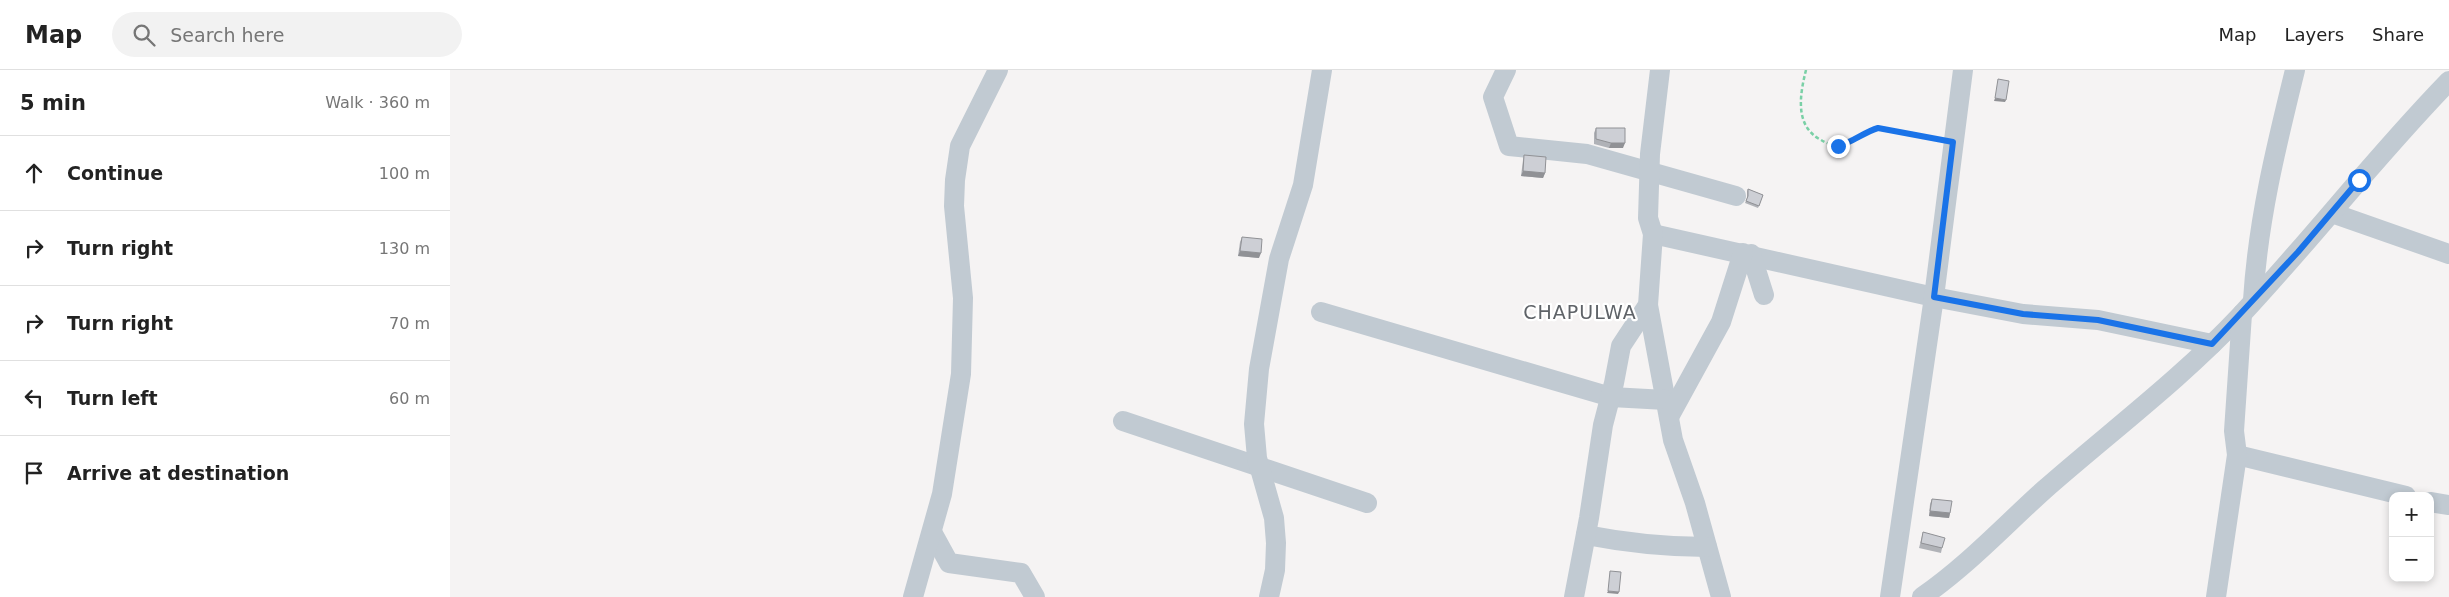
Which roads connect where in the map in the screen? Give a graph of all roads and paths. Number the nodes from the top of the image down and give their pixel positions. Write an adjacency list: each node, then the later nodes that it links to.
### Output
1 (998, 70): 31 (street)
2 (1322, 70): 26 (street)
3 (1506, 70): 10 (street)
4 (1660, 70): 10 (street)
5 (1806, 70): 9 (path)
6 (1963, 70): 9 (street)
7 (2294, 70): 19 (street)
8 (2449, 81): 12 (street)
9 (1953, 142): 17 (street)
10 (1650, 172): 11 (street); 13 (street)
11 (1736, 196)
12 (2332, 213): 15 (street); 19 (street)
13 (1653, 234): 14 (street); 18 (street)
14 (1747, 253): 16 (street); 17 (street); 23 (street)
15 (2449, 254)
16 (1764, 295)
17 (1934, 297): 21 (street); 39 (street)
18 (1648, 305): 22 (street); 23 (street)
19 (2248, 307): 21 (street); 25 (street)
20 (1321, 312): 22 (street)
21 (2212, 344): 40 (street)
22 (1611, 397): 23 (street); 32 (street)
23 (1667, 409): 33 (street)
24 (1123, 421): 26 (street)
25 (2237, 455): 27 (street); 41 (street)
26 (1260, 467): 28 (street); 36 (street)
27 (2390, 492)
28 (1367, 503)
29 (2434, 503): 30 (street)
30 (2449, 506)
31 (932, 532): 34 (street); 35 (street)
32 (1586, 535): 33 (street); 37 (street)
33 (1707, 547): 38 (street)
34 (913, 597)
35 (1035, 597)
36 (1269, 597)
37 (1574, 597)
38 (1721, 597)
39 (1890, 597)
40 (1922, 597)
41 (2216, 597)

